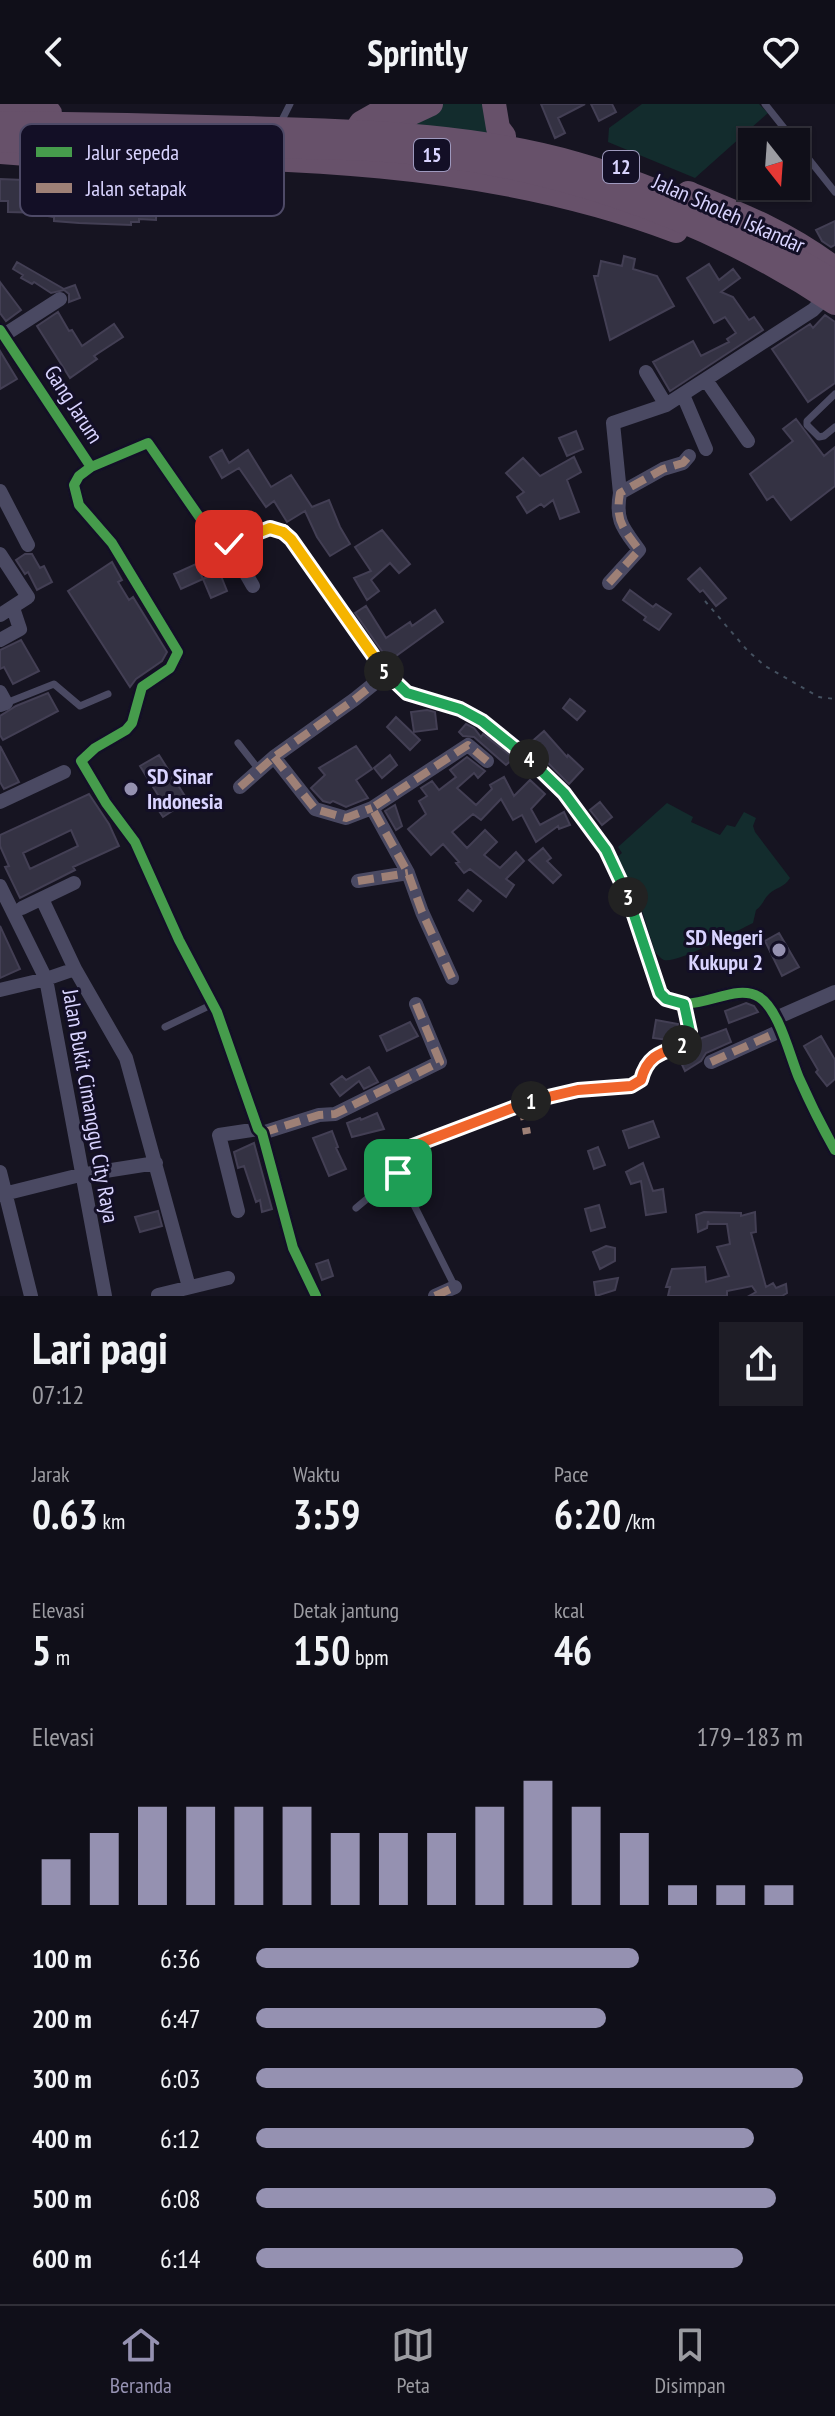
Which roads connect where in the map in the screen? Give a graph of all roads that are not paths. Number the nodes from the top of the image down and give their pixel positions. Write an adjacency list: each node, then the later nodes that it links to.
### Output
1 (431, 104): 6 (highway)
2 (494, 104): 11 (highway)
3 (765, 104): 19 (lane)
4 (0, 110): 5 (highway, Jalan Sholeh Iskandar)
5 (286, 112): 8 (highway, Jalan Sholeh Iskandar)
6 (391, 114): 8 (highway, Jalan Sholeh Iskandar); 11 (highway, Jalan Sholeh Iskandar / 12); 18 (highway)
7 (0, 123): 9 (highway, 15, bridge)
8 (361, 123): 18 (highway)
9 (38, 124)
10 (284, 130): 22 (highway, 15, bridge)
11 (504, 136): 20 (highway, Jalan Sholeh Iskandar / 12)
12 (0, 140): 13 (highway, 15, bridge)
13 (20, 141)
14 (284, 148): 22 (highway, 15, bridge)
15 (0, 152): 16 (highway, Jalan Sholeh Iskandar)
16 (20, 154)
17 (284, 162): 18 (highway, Jalan Sholeh Iskandar)
18 (345, 164): 22 (highway, Jalan Sholeh Iskandar / 12)
19 (835, 192)
20 (835, 269)
21 (60, 299): 23 (street)
22 (832, 299): 25 (street)
23 (2, 332): 33 (street, Gang Jarum)
24 (646, 372): 28 (street)
25 (706, 380): 27 (street); 30 (street)
26 (835, 394): 29 (lane)
27 (683, 395): 28 (street); 31 (street)
28 (666, 405): 35 (street)
29 (835, 427)
30 (748, 441)
31 (706, 449)
32 (689, 456): 35 (street)
33 (91, 467): 36 (street, Gang Jarum); 65 (street)
34 (0, 491): 37 (street)
35 (620, 493): 39 (street)
36 (229, 544): 40 (street); 43 (street)
37 (28, 545)
38 (0, 554): 41 (street)
39 (609, 583)
40 (253, 586)
41 (7, 612): 42 (street)
42 (0, 640)
43 (386, 674): 47 (street); 67 (street)
44 (108, 694): 45 (lane)
45 (2, 700)
46 (238, 743): 49 (lane)
47 (274, 757): 49 (street); 53 (street)
48 (487, 761): 53 (street)
49 (260, 771): 51 (street)
50 (64, 772): 52 (street)
51 (240, 787)
52 (0, 802)
53 (372, 808): 54 (street)
54 (408, 873): 55 (street); 61 (street)
55 (358, 881)
56 (74, 883): 58 (street)
57 (0, 886): 62 (street, Jalan Bukit Cimanggu City Raya)
58 (42, 899): 59 (street); 60 (street)
59 (22, 908)
60 (75, 969): 62 (street); 73 (street)
61 (452, 978)
62 (46, 979): 63 (street); 76 (street, Jalan Bukit Cimanggu City Raya)
63 (0, 990)
64 (835, 992): 68 (street)
65 (213, 1004): 69 (lane); 71 (street)
66 (416, 1004): 71 (street)
67 (684, 1004): 68 (street); 75 (lane)
68 (778, 1024): 70 (street); 72 (street)
69 (165, 1027)
70 (711, 1062)
71 (260, 1131): 79 (street); 86 (street)
72 (835, 1150)
73 (156, 1163): 76 (street); 81 (street)
74 (0, 1172): 77 (street)
75 (398, 1173): 78 (lane); 82 (lane)
76 (80, 1175): 77 (street); 85 (street, Jalan Bukit Cimanggu City Raya)
77 (3, 1194): 84 (street)
78 (356, 1208)
79 (238, 1211)
80 (228, 1278): 81 (street)
81 (189, 1287): 83 (street)
82 (455, 1287): 87 (street)
83 (158, 1295)
84 (31, 1296)
85 (105, 1296)
86 (316, 1296)
87 (435, 1296)

